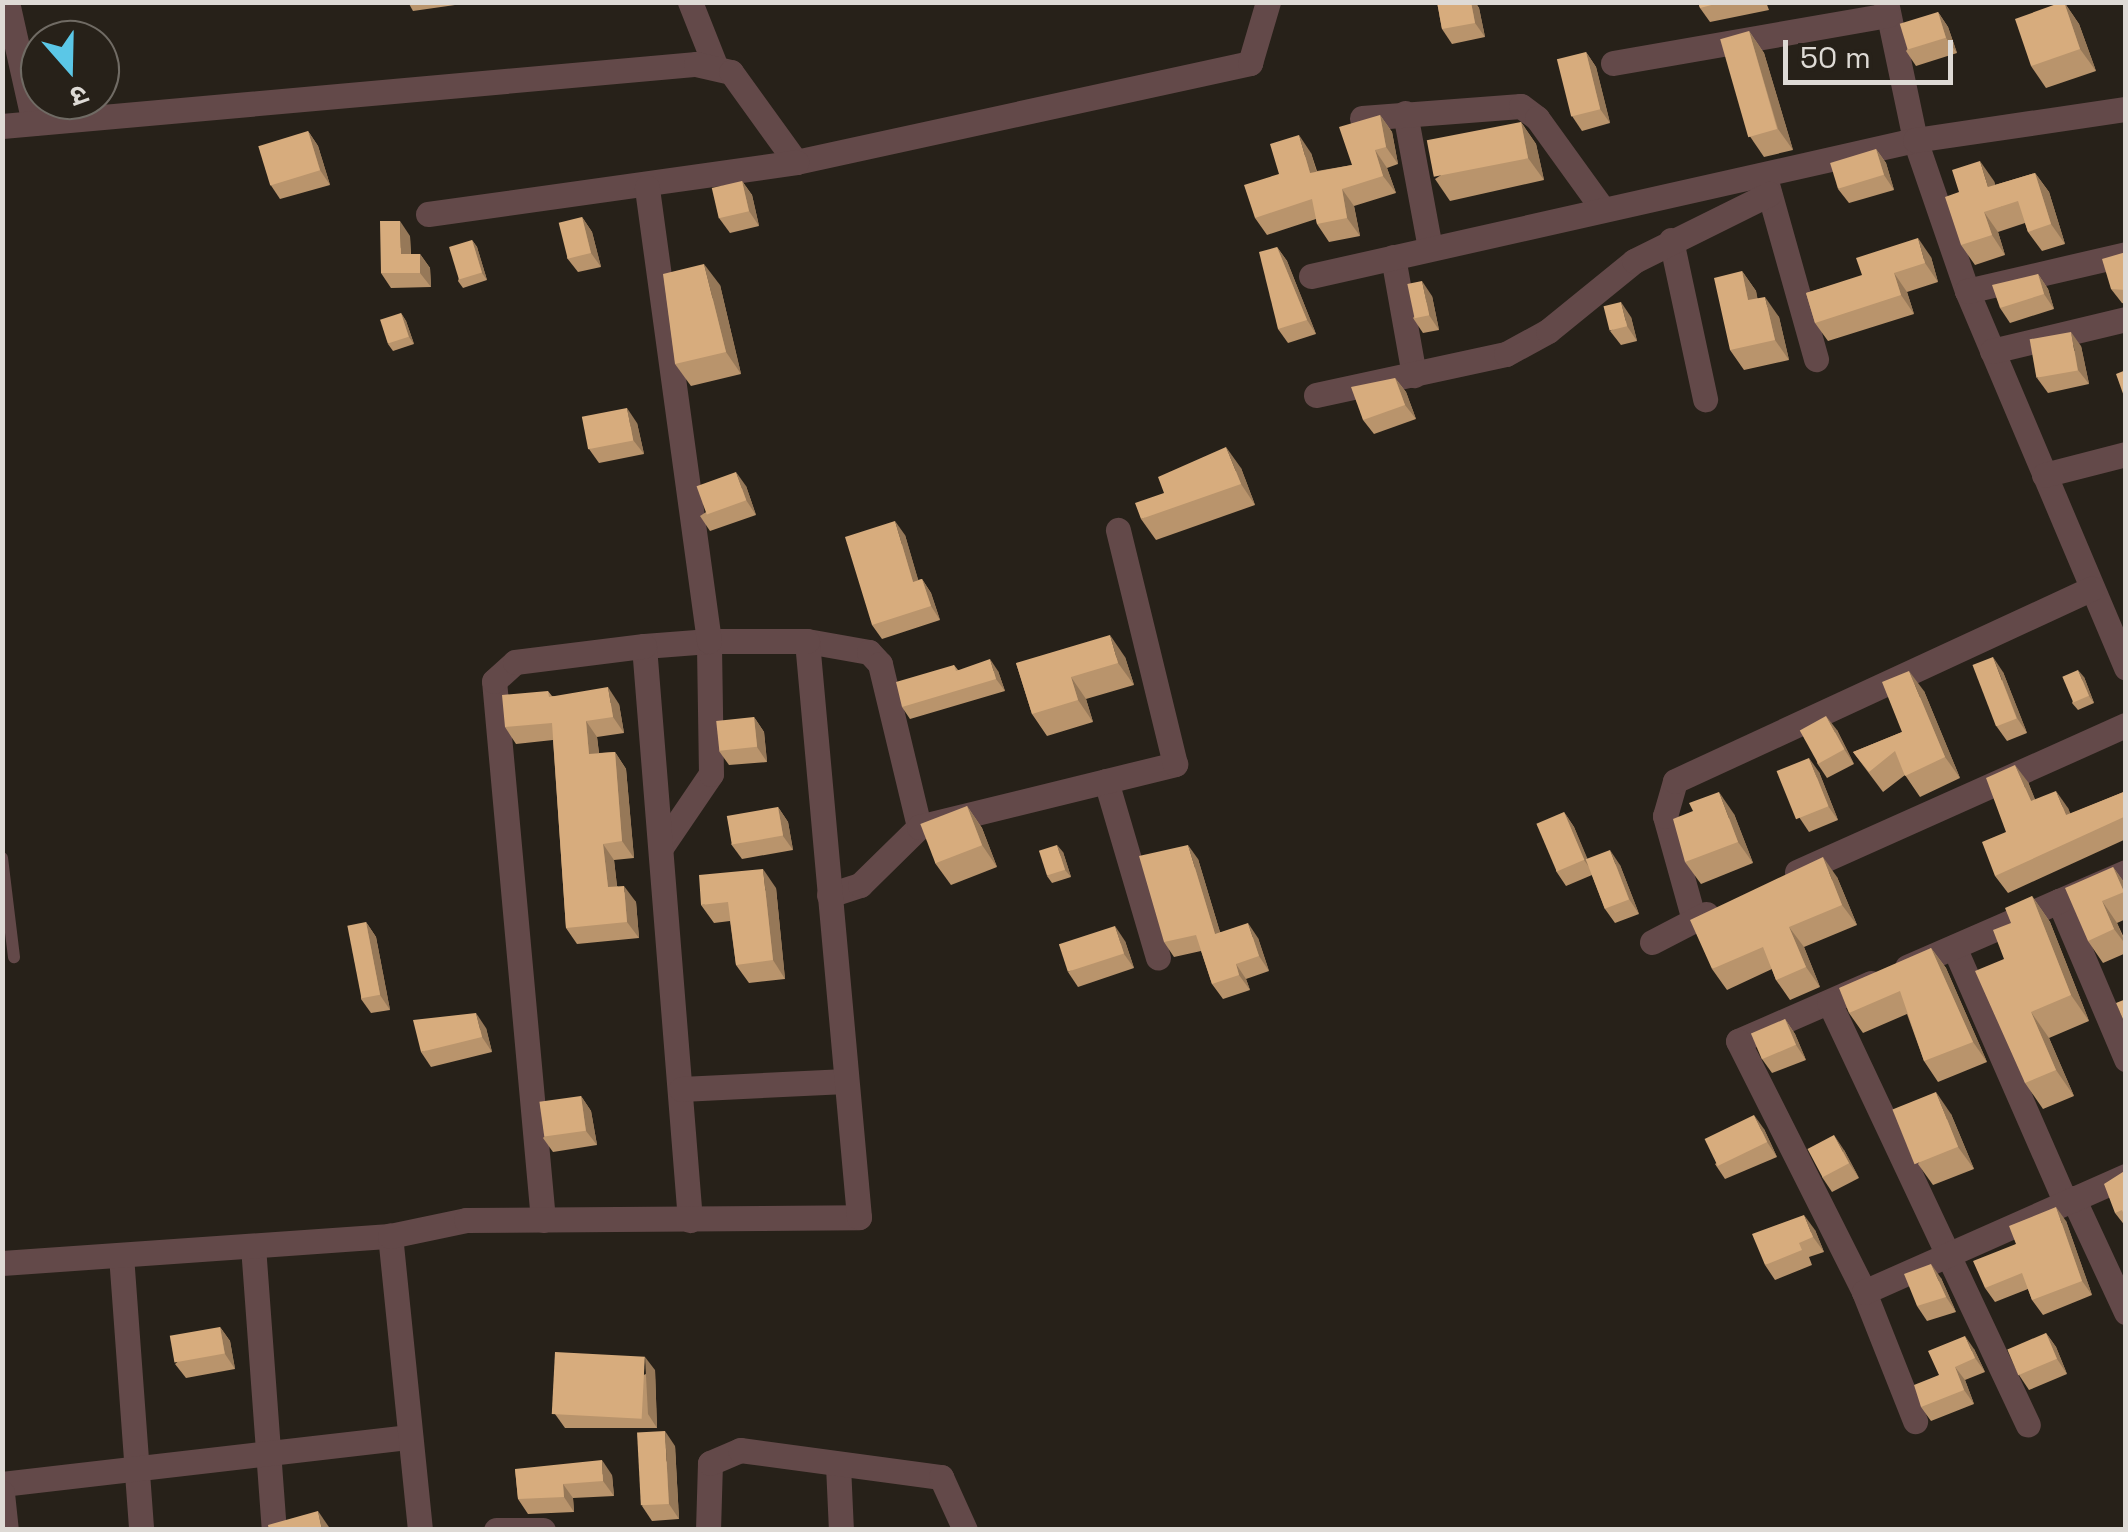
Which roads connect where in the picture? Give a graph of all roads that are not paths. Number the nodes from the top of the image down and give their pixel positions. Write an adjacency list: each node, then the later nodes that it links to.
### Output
1 (7, 2): 10 (street)
2 (690, 2): 6 (street)
3 (1268, 2): 13 (street)
4 (1887, 9): 5 (street); 12 (street)
5 (1613, 63)
6 (715, 66): 10 (street); 13 (street)
7 (2126, 109): 12 (street)
8 (1405, 114): 9 (street); 16 (street); 19 (street)
9 (1362, 118)
10 (34, 124): 11 (street)
11 (2, 126)
12 (1916, 140): 14 (street); 23 (street)
13 (796, 162): 15 (street)
14 (1766, 183): 16 (street); 18 (street); 26 (street)
15 (647, 186): 17 (street); 35 (street)
16 (1602, 208): 19 (street)
17 (428, 214)
18 (1672, 240): 27 (street); 29 (street)
19 (1430, 248): 21 (street)
20 (2126, 254): 23 (street)
21 (1392, 257): 22 (street); 27 (street)
22 (1311, 276)
23 (1967, 291): 25 (street)
24 (2126, 319): 25 (street)
25 (1992, 350): 31 (street)
26 (1816, 359)
27 (1414, 374): 28 (street)
28 (1316, 395)
29 (1705, 399)
30 (2126, 454): 31 (street)
31 (2044, 474): 33 (street)
32 (1118, 530): 40 (street)
33 (2096, 597): 34 (street); 38 (street); 49 (street)
34 (2126, 600)
35 (709, 641): 36 (street); 37 (street); 42 (street)
36 (806, 641): 41 (street); 46 (street)
37 (644, 646): 42 (street); 60 (street)
38 (2126, 668)
39 (2126, 726): 45 (street)
40 (1106, 781): 41 (street); 53 (street)
41 (919, 827): 46 (street)
42 (662, 846): 57 (street)
43 (2, 858): 52 (lane)
44 (2126, 872): 47 (street)
45 (1776, 881)
46 (829, 895): 56 (street)
47 (2058, 901): 51 (street); 55 (street)
48 (1723, 906): 49 (street)
49 (1694, 920): 50 (street)
50 (1652, 942)
51 (1954, 947): 54 (street); 59 (street)
52 (14, 956)
53 (1158, 958)
54 (1828, 1002): 65 (street); 67 (street)
55 (2126, 1058)
56 (846, 1081): 57 (street); 61 (street)
57 (680, 1090): 61 (street)
58 (2126, 1176): 59 (street)
59 (2069, 1200): 65 (street); 68 (street)
60 (543, 1220): 61 (street); 62 (street)
61 (690, 1220)
62 (390, 1236): 63 (street); 71 (street)
63 (252, 1246): 64 (street); 72 (street)
64 (121, 1255): 66 (street); 74 (street)
65 (1945, 1255): 67 (street); 70 (street)
66 (2, 1263)
67 (1864, 1292): 69 (street)
68 (2126, 1312)
69 (1915, 1421)
70 (2028, 1426)
71 (407, 1437): 72 (street); 80 (street)
72 (268, 1458): 74 (street); 79 (street)
73 (838, 1465): 83 (street); 84 (street); 85 (street)
74 (137, 1471): 75 (street); 78 (street)
75 (2, 1484)
76 (2, 1493): 77 (street)
77 (6, 1530)
78 (141, 1530)
79 (274, 1530)
80 (420, 1530)
81 (496, 1530): 82 (street)
82 (543, 1530)
83 (708, 1530)
84 (841, 1530)
85 (965, 1530)

